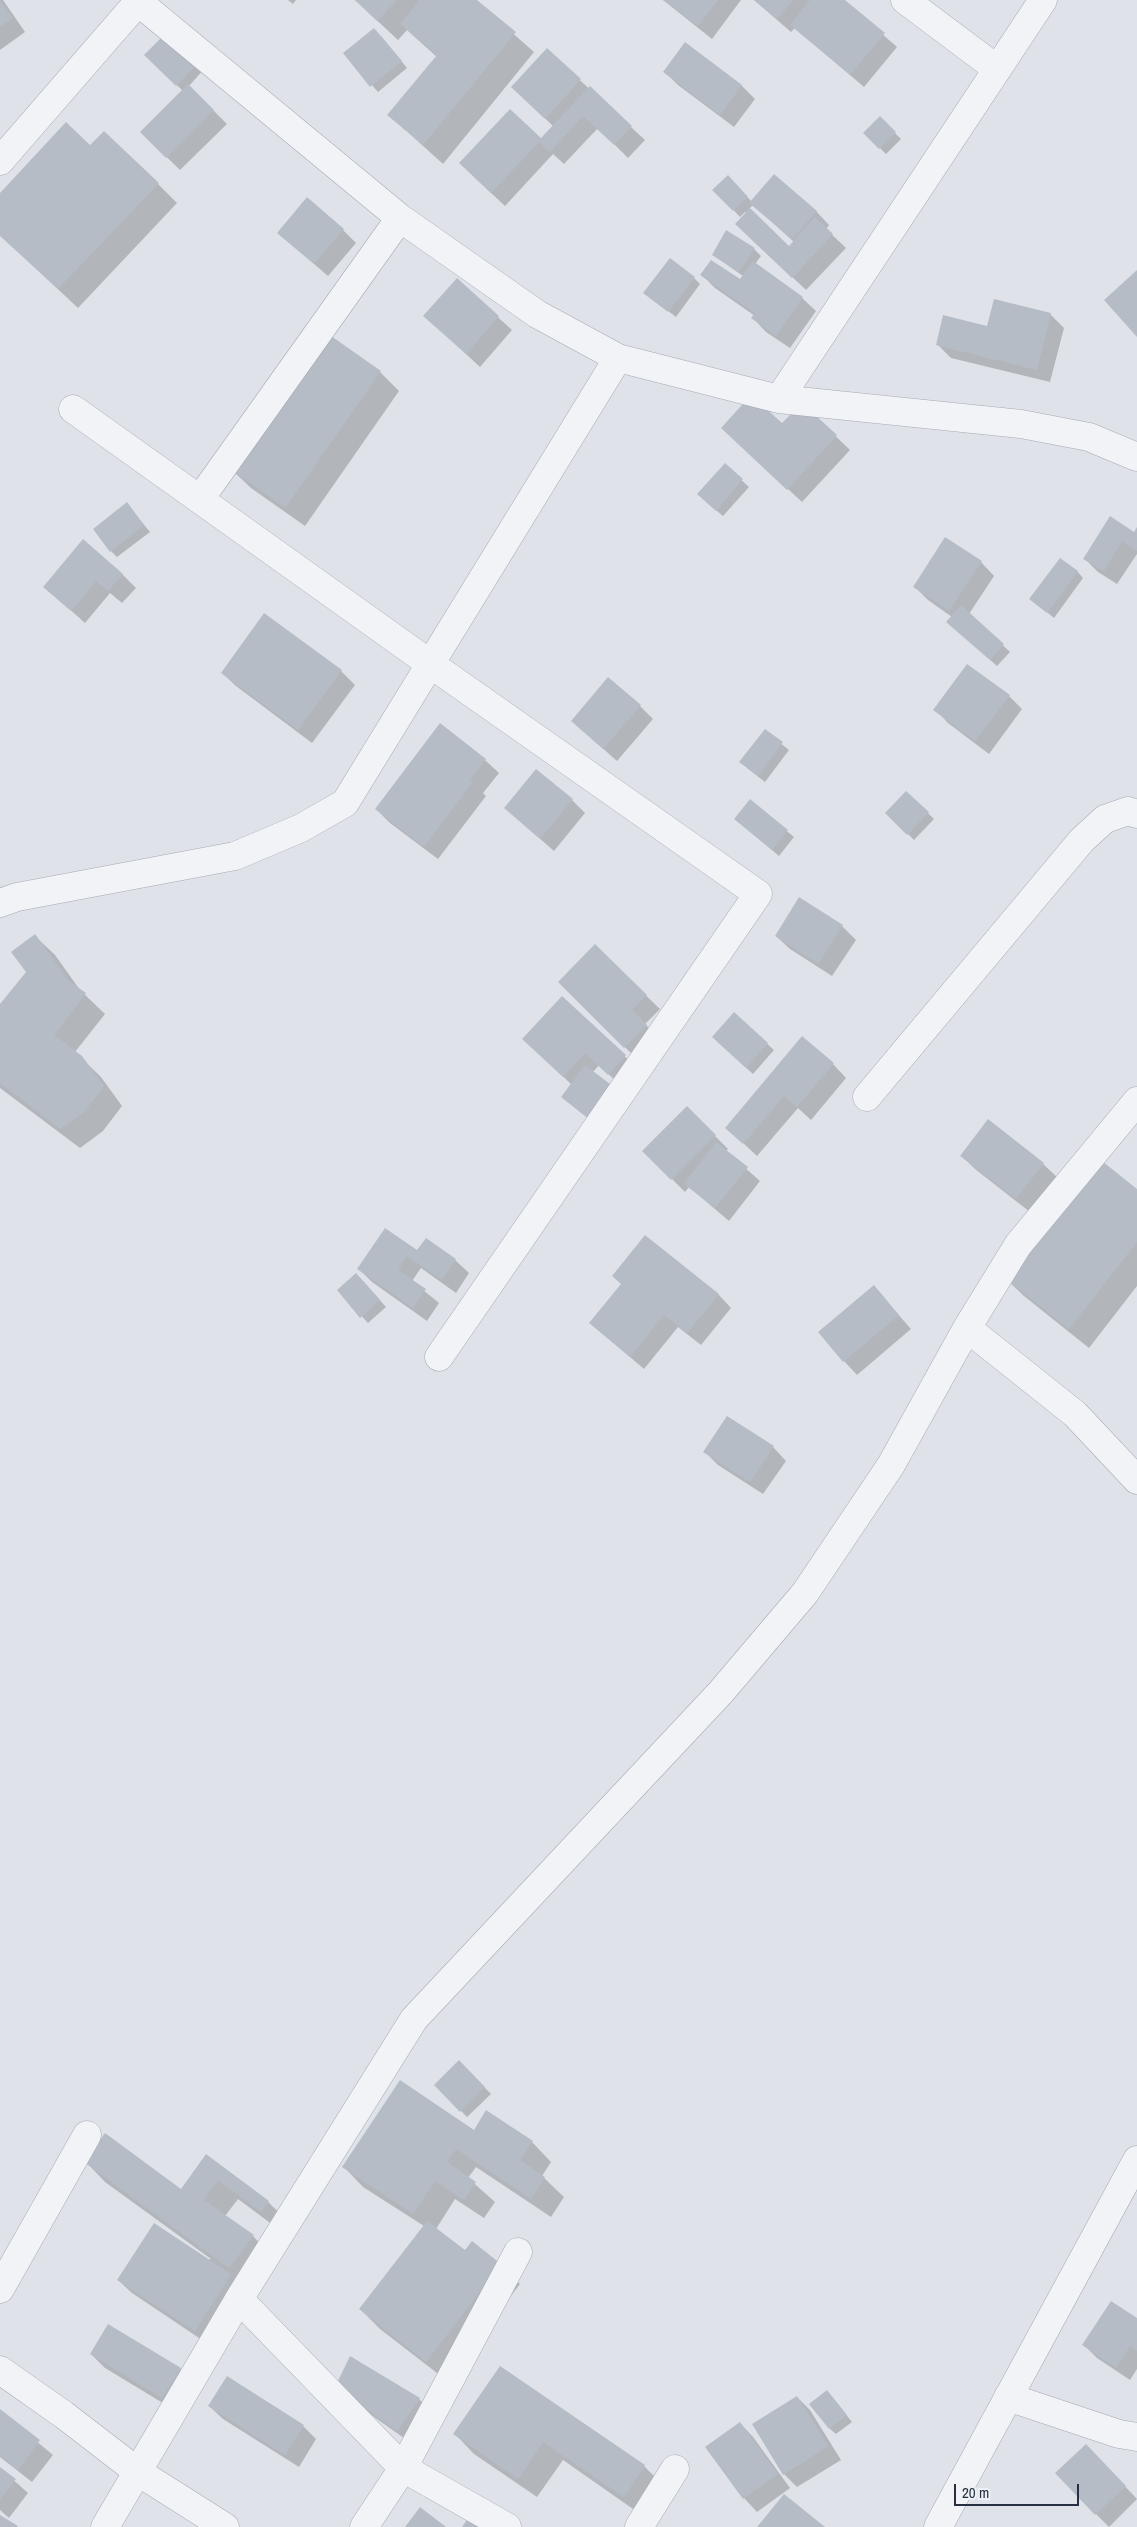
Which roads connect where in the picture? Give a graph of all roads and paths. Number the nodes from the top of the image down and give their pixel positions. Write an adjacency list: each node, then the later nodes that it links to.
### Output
1 (904, 0): 4 (street)
2 (1042, 0): 4 (street)
3 (137, 1): 5 (street); 6 (street)
4 (997, 69): 8 (street)
5 (0, 161)
6 (400, 218): 7 (street); 11 (street)
7 (618, 358): 8 (street); 12 (street)
8 (779, 399): 10 (street)
9 (73, 409): 11 (street)
10 (1137, 457)
11 (200, 499): 12 (street)
12 (429, 663): 14 (street); 18 (street)
13 (1137, 814): 15 (street)
14 (0, 904)
15 (867, 1097)
16 (1137, 1101): 17 (street)
17 (968, 1328): 19 (street); 24 (street)
18 (439, 1358)
19 (1137, 1480)
20 (87, 2134): 23 (street)
21 (1137, 2160): 26 (street)
22 (518, 2252): 28 (street)
23 (0, 2289)
24 (239, 2299): 28 (street); 30 (street)
25 (0, 2370): 30 (street)
26 (1008, 2397): 27 (street); 36 (street)
27 (1137, 2437)
28 (403, 2468): 33 (street); 34 (street)
29 (675, 2469): 35 (street)
30 (138, 2472): 31 (street); 32 (street)
31 (105, 2527)
32 (225, 2527)
33 (364, 2527)
34 (507, 2527)
35 (639, 2527)
36 (938, 2527)

